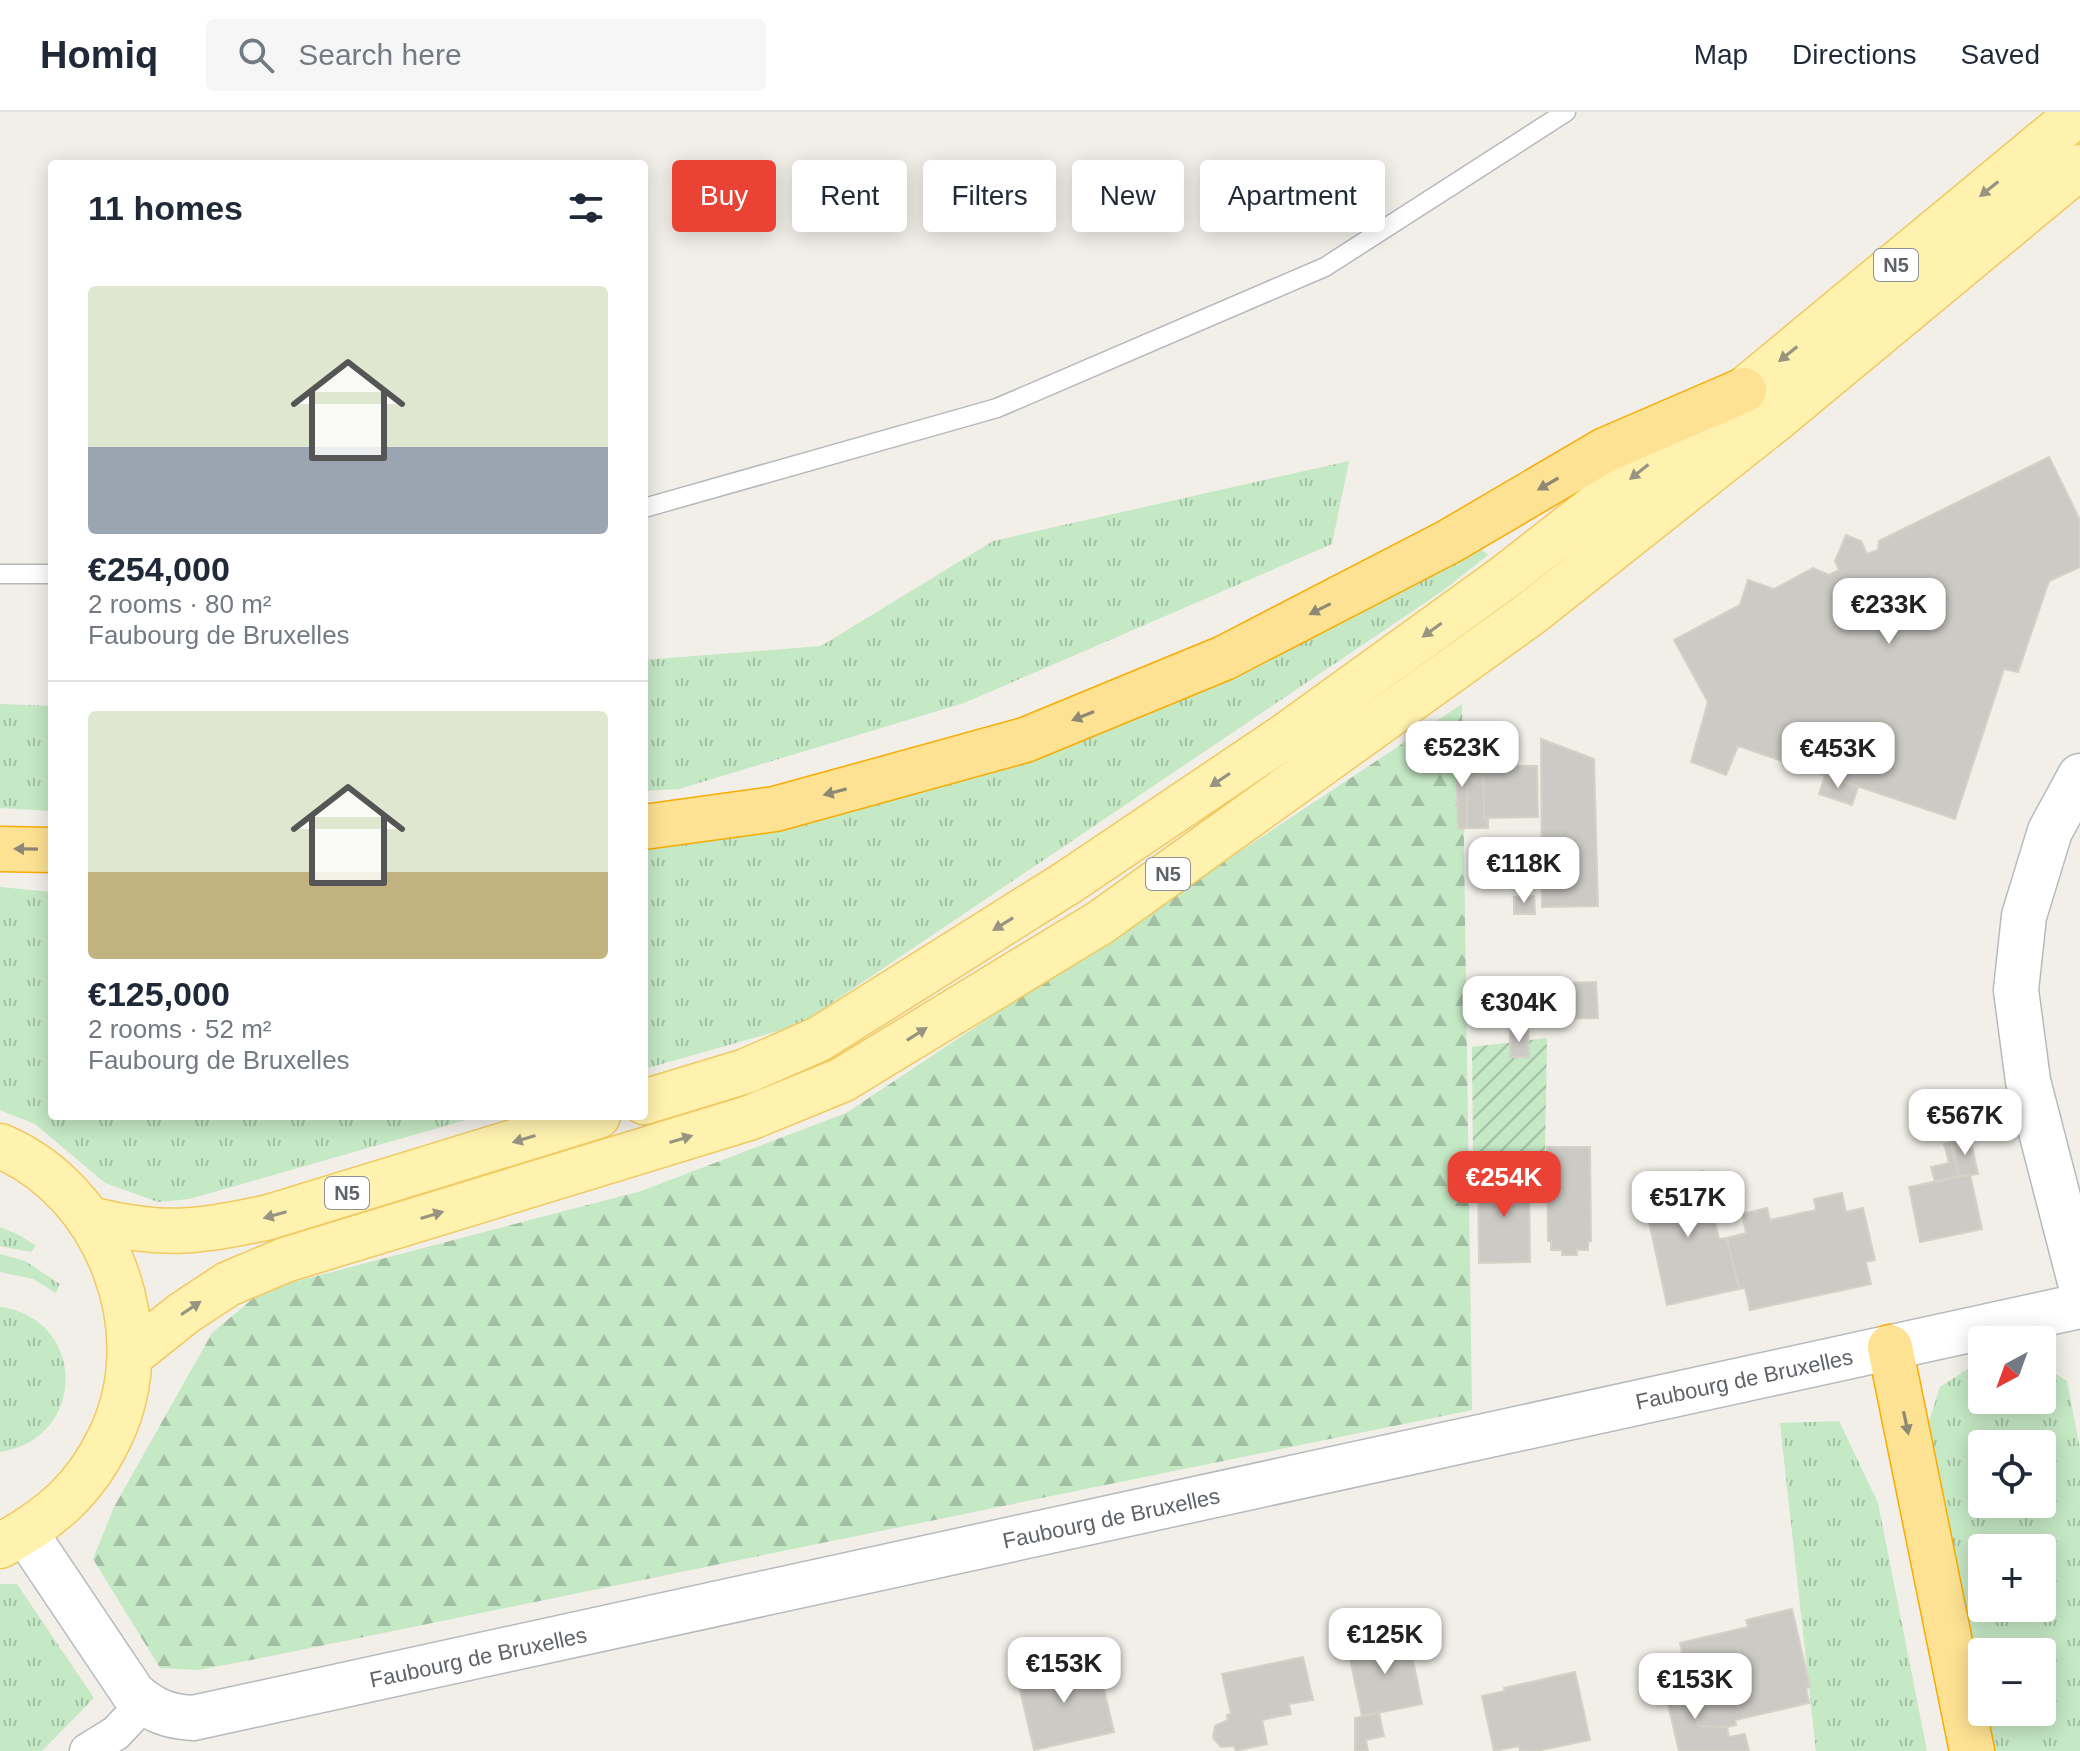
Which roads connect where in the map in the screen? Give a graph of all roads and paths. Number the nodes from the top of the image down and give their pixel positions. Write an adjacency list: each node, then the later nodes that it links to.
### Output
1 (1566, 112): 5 (lane)
2 (2080, 112): 4 (main road, N5, one-way to 4)
3 (2080, 167): 19 (main road, N5, one-way to 3)
4 (1744, 390): 9 (highway, one-way to 9); 12 (main road, N5, one-way to 12)
5 (648, 507)
6 (0, 574): 7 (lane)
7 (48, 574)
8 (2080, 776): 16 (street)
9 (648, 826)
10 (0, 849): 11 (highway, one-way to 10)
11 (48, 850)
12 (648, 1101)
13 (585, 1120): 15 (main road, N5, one-way to 15)
14 (0, 1146): 15 (main road)
15 (90, 1219): 19 (main road)
16 (2080, 1282)
17 (2080, 1306): 18 (street, Faubourg de Bruxelles)
18 (1890, 1347): 21 (street, Faubourg de Bruxelles); 23 (highway, one-way to 23)
19 (130, 1356): 20 (main road)
20 (13, 1539): 21 (street, Faubourg de Bruxelles)
21 (144, 1703): 22 (street)
22 (87, 1751)
23 (1972, 1751)

